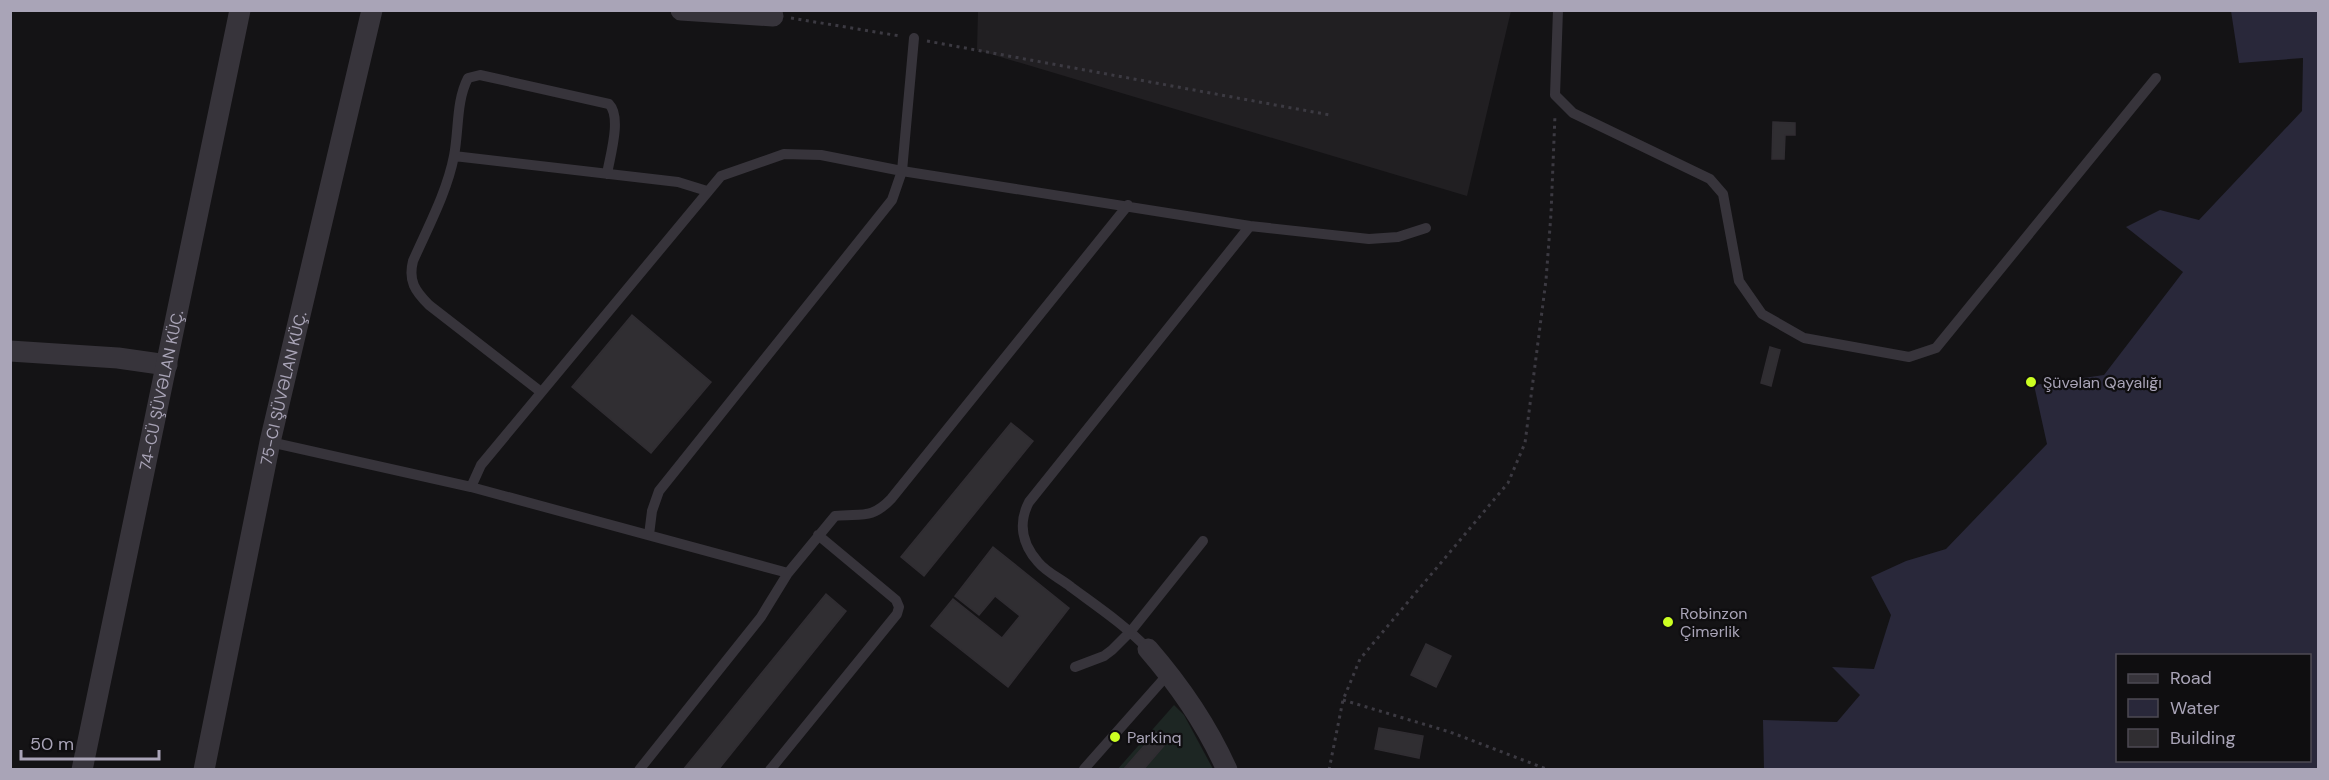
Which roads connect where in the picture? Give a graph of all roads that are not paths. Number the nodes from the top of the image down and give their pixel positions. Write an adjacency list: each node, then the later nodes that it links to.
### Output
1 (240, 10): 16 (street, 74-CÜ ŞÜVƏLAN KÜÇ.)
2 (372, 10): 18 (street, 75-CI ŞÜVƏLAN KÜÇ.)
3 (681, 10): 5 (street)
4 (1558, 10): 7 (lane)
5 (774, 16)
6 (914, 38): 9 (lane)
7 (2156, 78)
8 (454, 156): 10 (lane); 10 (lane); 17 (lane)
9 (902, 171): 11 (lane); 12 (lane); 20 (lane)
10 (607, 174): 11 (lane)
11 (707, 191): 17 (lane)
12 (1128, 206): 13 (lane); 21 (lane)
13 (1250, 226): 14 (lane); 24 (lane)
14 (1426, 228)
15 (10, 351): 16 (street)
16 (167, 365): 29 (street, 74-CÜ ŞÜVƏLAN KÜÇ.)
17 (541, 392): 19 (lane)
18 (270, 442): 19 (lane); 30 (street, 75-CI ŞÜVƏLAN KÜÇ.)
19 (471, 487): 20 (lane)
20 (649, 535): 23 (lane)
21 (818, 535): 23 (lane); 32 (lane)
22 (1203, 541): 24 (lane)
23 (789, 573): 31 (lane)
24 (1131, 631): 25 (lane); 26 (lane)
25 (1148, 649): 27 (street)
26 (1075, 666)
27 (1169, 673): 28 (lane); 33 (street)
28 (1084, 769)
29 (82, 770)
30 (204, 770)
31 (639, 770)
32 (770, 770)
33 (1227, 770)

